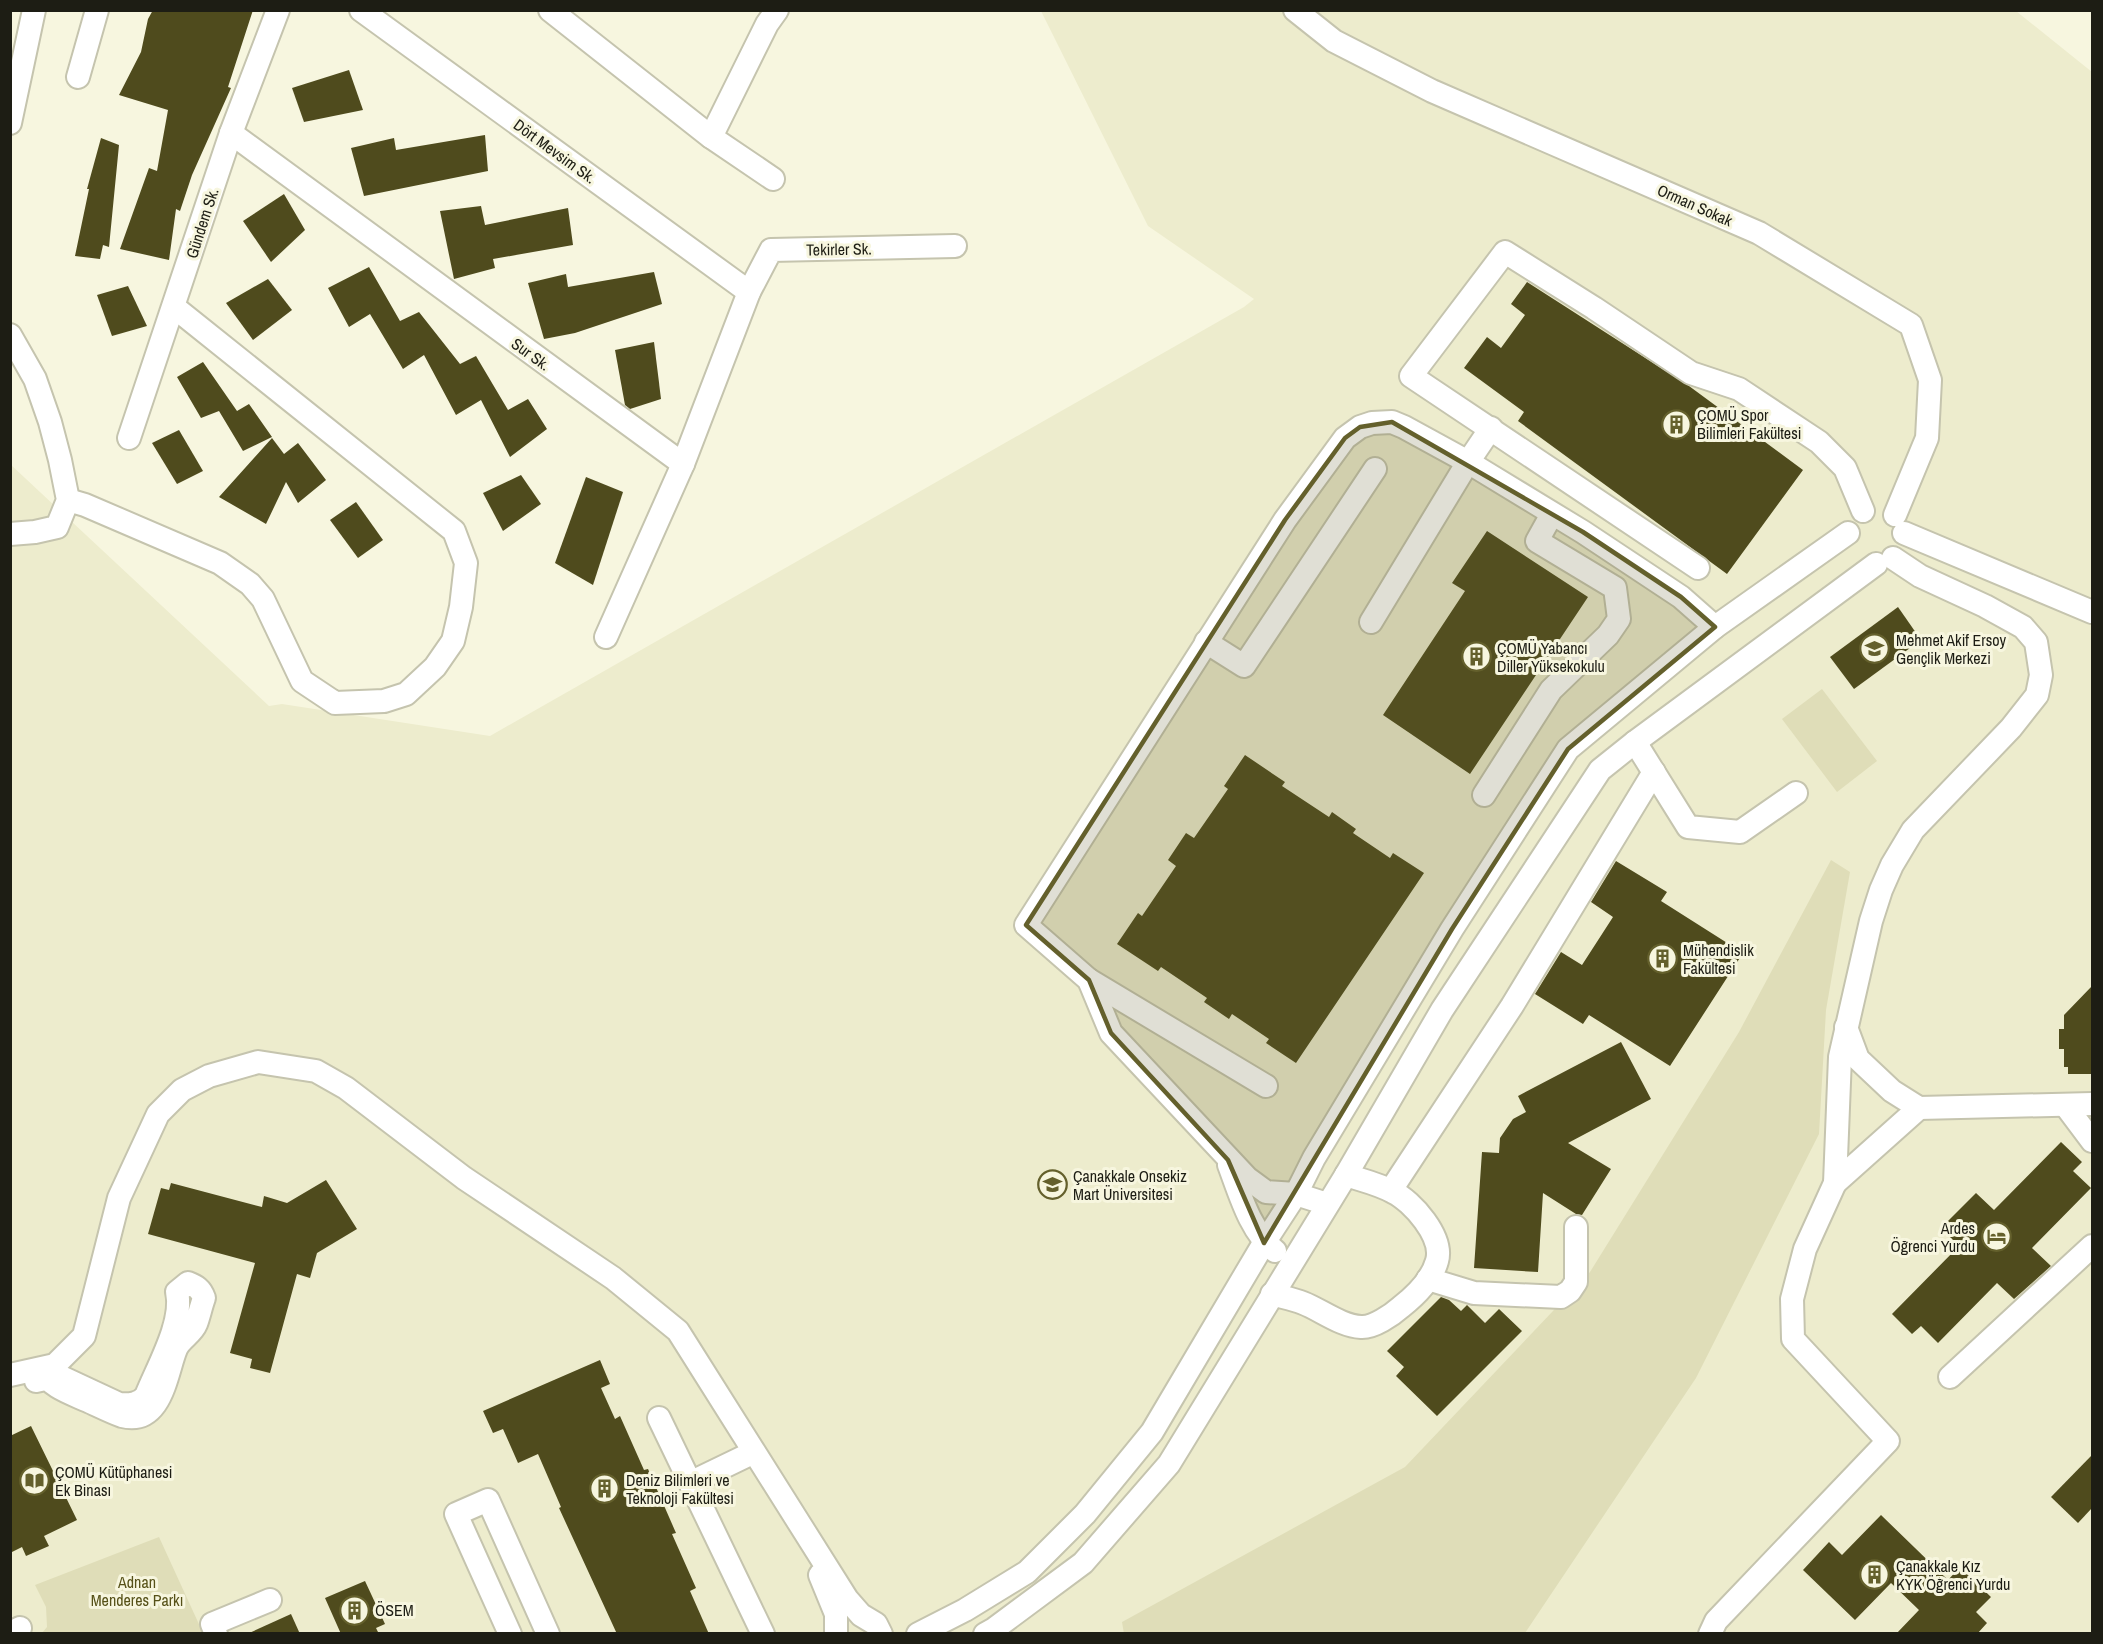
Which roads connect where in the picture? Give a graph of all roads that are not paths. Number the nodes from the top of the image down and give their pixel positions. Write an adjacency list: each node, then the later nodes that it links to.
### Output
1 (34, 10): 9 (street)
2 (97, 10): 8 (street)
3 (278, 10): 10 (street, Gündem Sk.)
4 (361, 10): 14 (street, Dört Mevsim Sk.)
5 (550, 10): 11 (street)
6 (777, 10): 11 (street)
7 (1294, 10): 25 (street, Orman Sokak)
8 (78, 77)
9 (10, 123)
10 (231, 134): 15 (street, Gündem Sk.); 20 (street, Sur Sk.)
11 (711, 137): 12 (street)
12 (773, 179)
13 (955, 246): 14 (street, Tekirler Sk.)
14 (749, 292): 20 (street)
15 (174, 307): 18 (street, Gündem Sk.); 22 (street)
16 (10, 335): 22 (street)
17 (1491, 428): 19 (street); 23 (street); 29 (street)
18 (129, 438)
19 (1468, 462): 24 (street); 31 (street); 34 (street)
20 (683, 464): 33 (street)
21 (1375, 469): 34 (street)
22 (69, 500): 27 (street)
23 (1863, 511): 25 (street); 26 (street)
24 (1552, 514): 32 (street); 38 (street)
25 (1900, 524): 28 (street); 30 (street)
26 (1848, 533): 28 (street); 32 (street)
27 (10, 534)
28 (1885, 561): 35 (street); 40 (street)
29 (1698, 568)
30 (2092, 612)
31 (1371, 622)
32 (1715, 627): 50 (street)
33 (606, 637)
34 (1206, 642): 39 (street)
35 (1635, 742): 36 (street); 47 (street)
36 (1654, 772): 37 (street); 49 (street)
37 (1796, 793)
38 (1484, 795)
39 (1089, 980): 41 (street); 46 (street)
40 (1846, 1027): 44 (street); 48 (street)
41 (1266, 1086)
42 (2092, 1104): 43 (street)
43 (2065, 1105): 44 (street); 45 (street)
44 (1919, 1108): 48 (street)
45 (2092, 1141)
46 (1228, 1160): 50 (street); 53 (street)
47 (1346, 1175): 49 (street); 51 (street)
48 (1835, 1183): 74 (street)
49 (1391, 1191): 56 (street)
50 (1296, 1194): 51 (street); 53 (street)
51 (1327, 1204): 55 (street)
52 (1576, 1227): 56 (street)
53 (1264, 1243): 55 (street); 72 (street)
54 (2092, 1246): 60 (street)
55 (1290, 1263): 57 (street)
56 (1428, 1279): 57 (street)
57 (1272, 1294): 73 (street)
58 (50, 1372): 58 (street); 59 (street); 61 (street); 63 (street); 71 (street)
59 (10, 1375)
60 (1950, 1377)
61 (10, 1385)
62 (659, 1418): 64 (street)
63 (748, 1455): 64 (street); 70 (street)
64 (690, 1483): 69 (street)
65 (270, 1600): 66 (street)
66 (216, 1634)
67 (510, 1634): 68 (street)
68 (548, 1634)
69 (763, 1634)
70 (836, 1634)
71 (881, 1634)
72 (918, 1634)
73 (985, 1634)
74 (1710, 1634)

